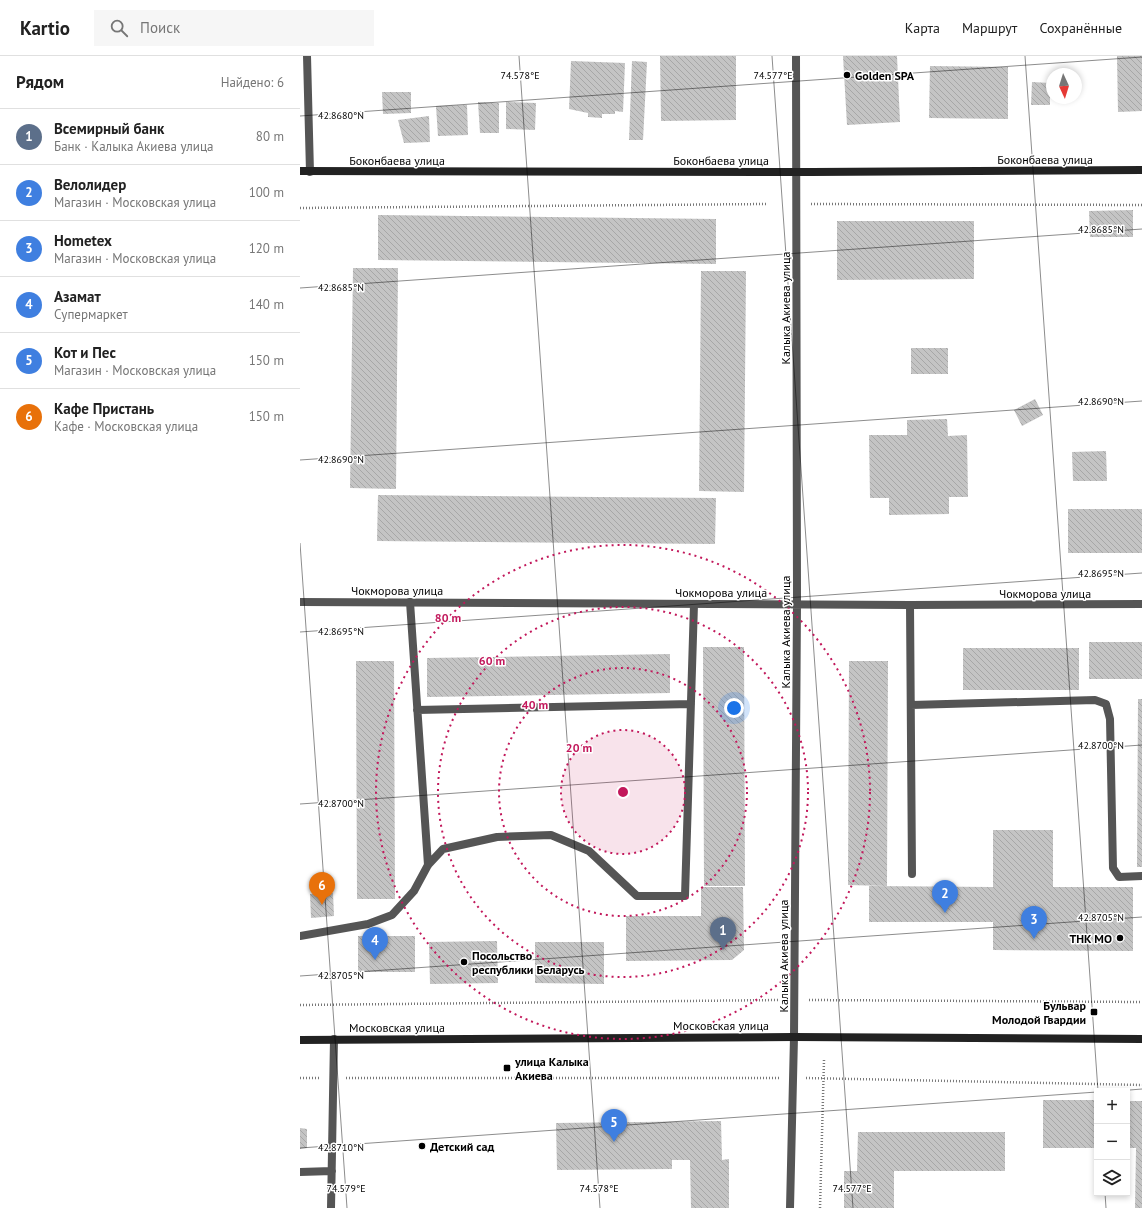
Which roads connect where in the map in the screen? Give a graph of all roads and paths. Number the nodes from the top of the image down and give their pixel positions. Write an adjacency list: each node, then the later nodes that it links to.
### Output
1 (307, 56): 5 (street)
2 (796, 56): 6 (street, Калыка Акиева улица)
3 (1142, 170): 6 (main road, Боконбаева улица)
4 (300, 172): 5 (main road, Боконбаева улица)
5 (310, 172): 6 (main road, Боконбаева улица)
6 (797, 172): 14 (street, Калыка Акиева улица)
7 (766, 204): 10 (path)
8 (811, 204): 9 (path)
9 (1142, 205)
10 (300, 208)
11 (300, 602): 12 (street, Чокморова улица)
12 (410, 602): 13 (street, Чокморова улица); 19 (street)
13 (694, 604): 14 (street, Чокморова улица); 17 (street)
14 (797, 604): 16 (street, Чокморова улица); 24 (street, Калыка Акиева улица)
15 (1142, 604): 16 (street, Чокморова улица)
16 (910, 605): 18 (street)
17 (691, 704): 19 (street); 20 (street)
18 (911, 705): 21 (street); 22 (street)
19 (417, 710): 20 (street)
20 (428, 865): 23 (street)
21 (912, 874)
22 (1142, 876)
23 (300, 936)
24 (795, 1000): 25 (path); 26 (path); 27 (street, Калыка Акиева улица)
25 (1142, 1002)
26 (300, 1005)
27 (794, 1037): 28 (main road, Московская улица); 29 (main road, Московская улица); 34 (street, Калыка Акиева улица)
28 (334, 1039): 30 (main road, Московская улица); 33 (street)
29 (1142, 1039)
30 (300, 1040)
31 (824, 1060): 35 (path)
32 (300, 1078): 33 (path)
33 (333, 1078): 34 (path); 37 (street)
34 (793, 1078): 35 (path); 40 (street, Калыка Акиева улица)
35 (823, 1078): 36 (path); 41 (path)
36 (1142, 1085)
37 (332, 1171): 38 (street); 39 (street)
38 (300, 1172)
39 (331, 1208)
40 (790, 1208)
41 (820, 1208)

